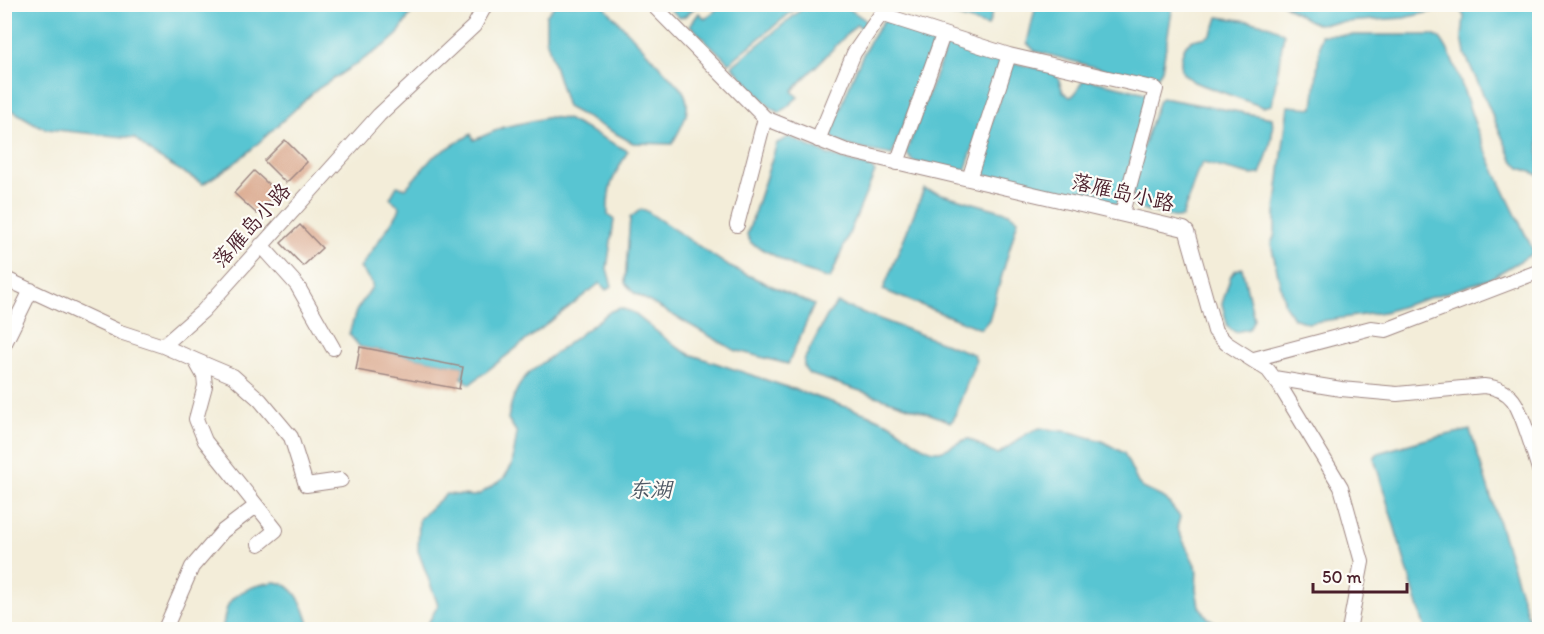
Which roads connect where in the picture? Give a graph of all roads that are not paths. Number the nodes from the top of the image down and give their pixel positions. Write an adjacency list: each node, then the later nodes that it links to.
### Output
1 (486, 4): 11 (street, 落雁岛小路)
2 (652, 4): 5 (street, 落雁岛小路)
3 (943, 35): 4 (street); 6 (street); 7 (street)
4 (1009, 55): 8 (street); 9 (street)
5 (765, 118): 6 (street, 落雁岛小路); 10 (street)
6 (818, 140): 7 (street, 落雁岛小路)
7 (897, 163): 8 (street, 落雁岛小路)
8 (969, 179): 9 (street, 落雁岛小路)
9 (1122, 213): 18 (street, 落雁岛小路)
10 (737, 225)
11 (261, 246): 16 (street, 落雁岛小路); 17 (street)
12 (1539, 271): 18 (street)
13 (4, 278): 14 (street)
14 (31, 291): 15 (street); 16 (street)
15 (4, 345)
16 (163, 346): 19 (street)
17 (333, 348)
18 (1254, 359): 20 (street, 落雁岛小路)
19 (195, 360): 22 (street); 23 (street)
20 (1274, 378): 21 (street); 26 (street, 落雁岛小路)
21 (1539, 472)
22 (341, 480)
23 (256, 506): 24 (street); 25 (street)
24 (259, 544)
25 (165, 629)
26 (1349, 630)

